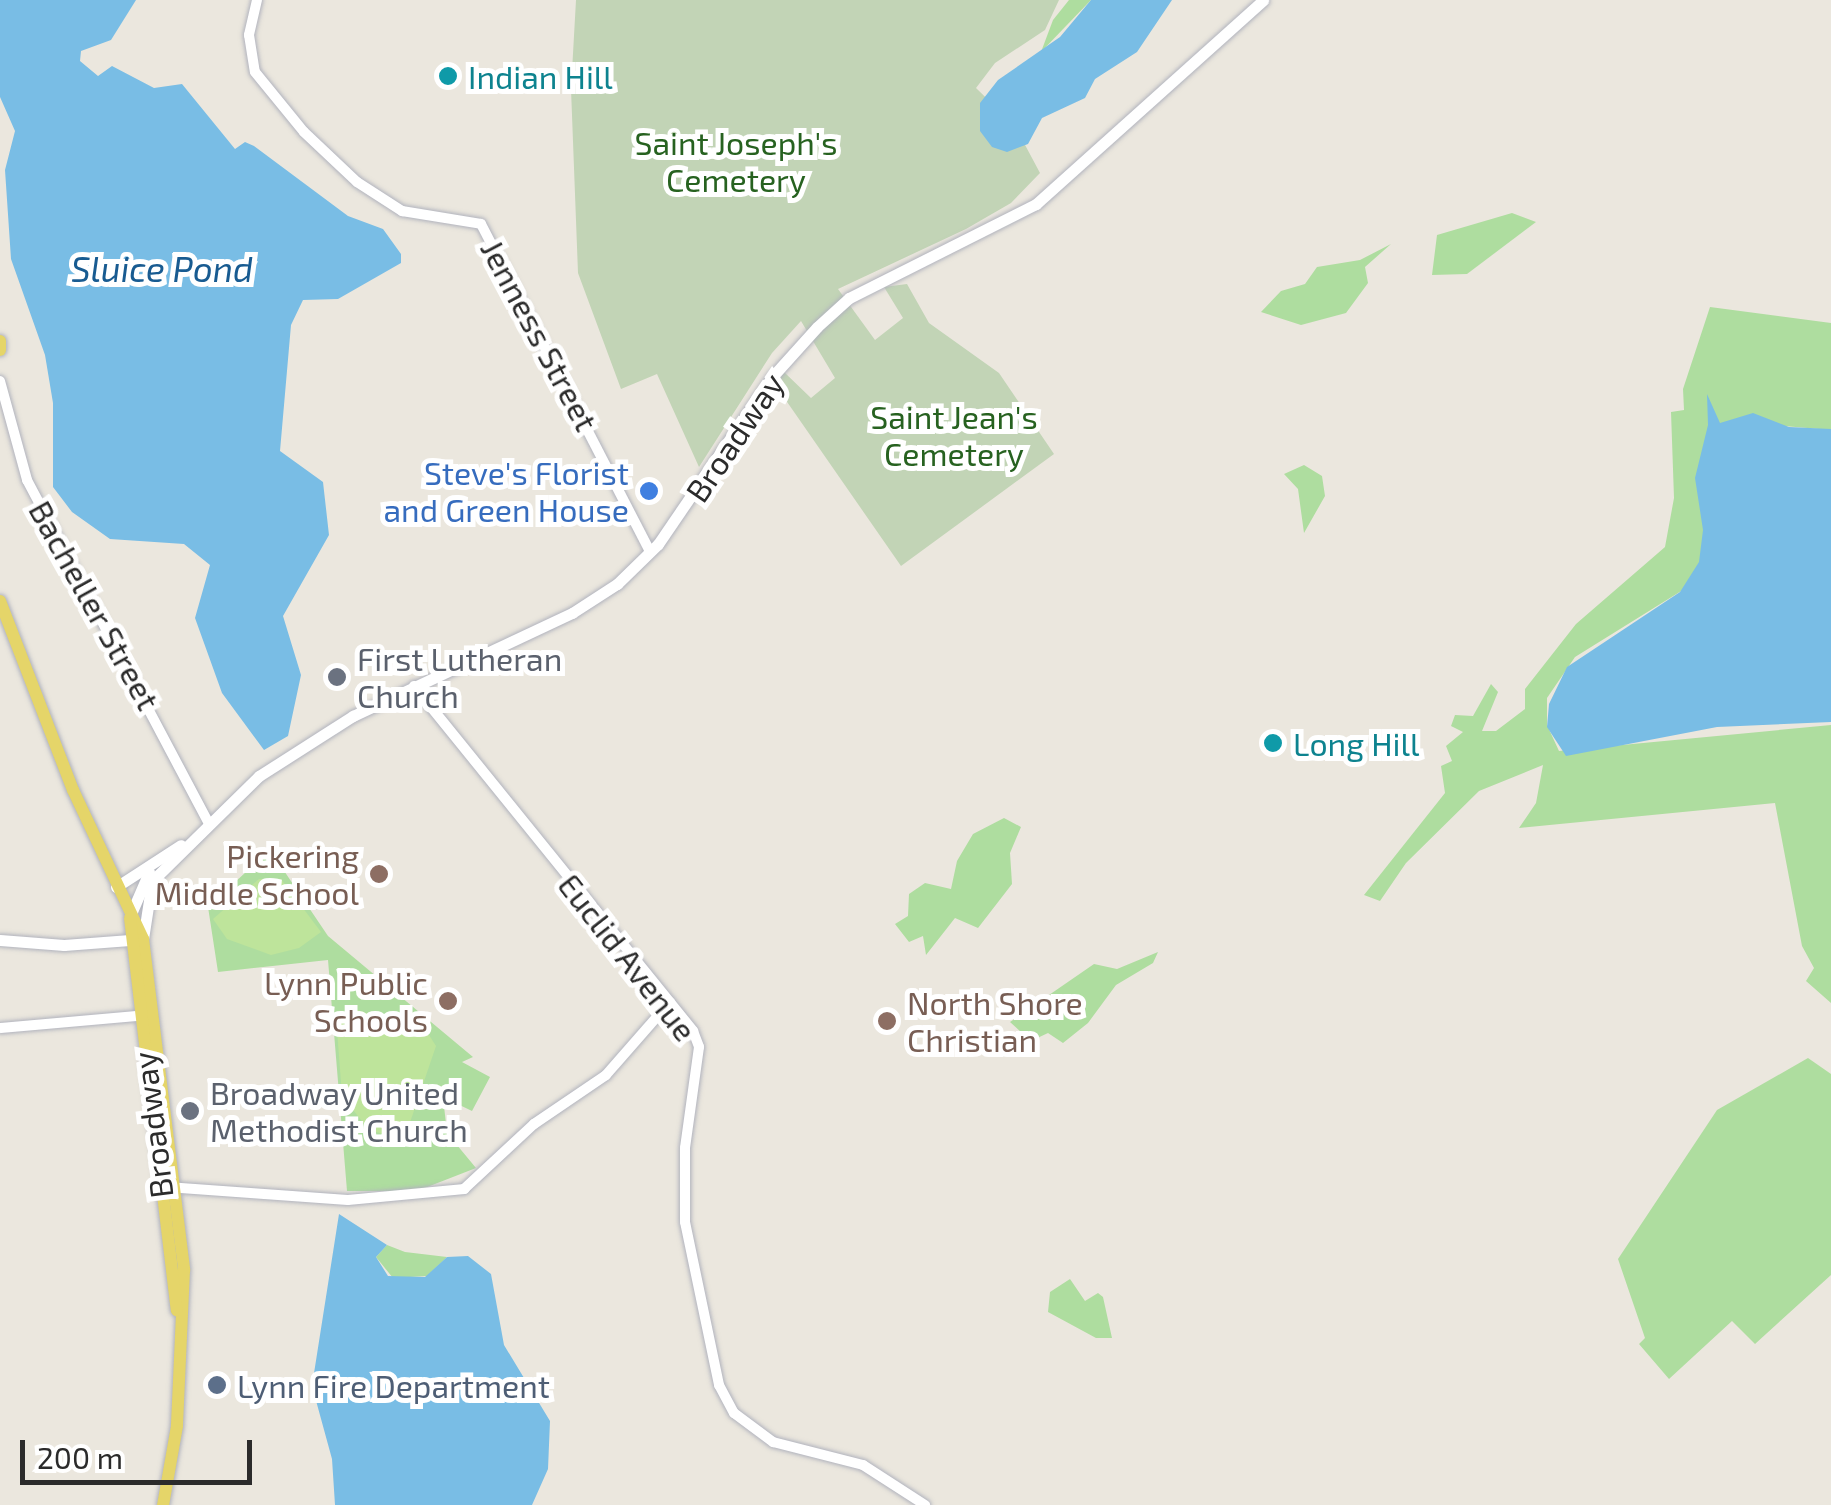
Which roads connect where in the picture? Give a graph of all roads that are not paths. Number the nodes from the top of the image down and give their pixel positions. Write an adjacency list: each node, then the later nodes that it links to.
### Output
1 (257, 0): 6 (street, Jenness Street)
2 (1263, 0): 6 (main road, Broadway)
3 (0, 341): 4 (main road)
4 (0, 350)
5 (0, 382): 9 (street, Bacheller Street)
6 (650, 552): 8 (main road, Broadway)
7 (0, 601): 12 (main road)
8 (414, 686): 9 (main road, Broadway); 16 (street, Euclid Avenue)
9 (208, 822): 10 (main road, Broadway)
10 (185, 843): 11 (main road, Broadway); 14 (main road, Broadway)
11 (166, 854): 12 (main road, Broadway); 13 (main road, Broadway)
12 (116, 886): 13 (main road)
13 (130, 916): 14 (main road, Broadway)
14 (136, 939): 15 (main road); 17 (main road, Broadway); 18 (main road, Broadway)
15 (0, 940)
16 (670, 1002): 20 (street); 22 (street, Euclid Avenue)
17 (154, 1014): 18 (street); 20 (main road, Broadway)
18 (139, 1016): 19 (street); 20 (main road, Broadway)
19 (0, 1028)
20 (167, 1187): 21 (main road, Broadway)
21 (164, 1505)
22 (925, 1505)

